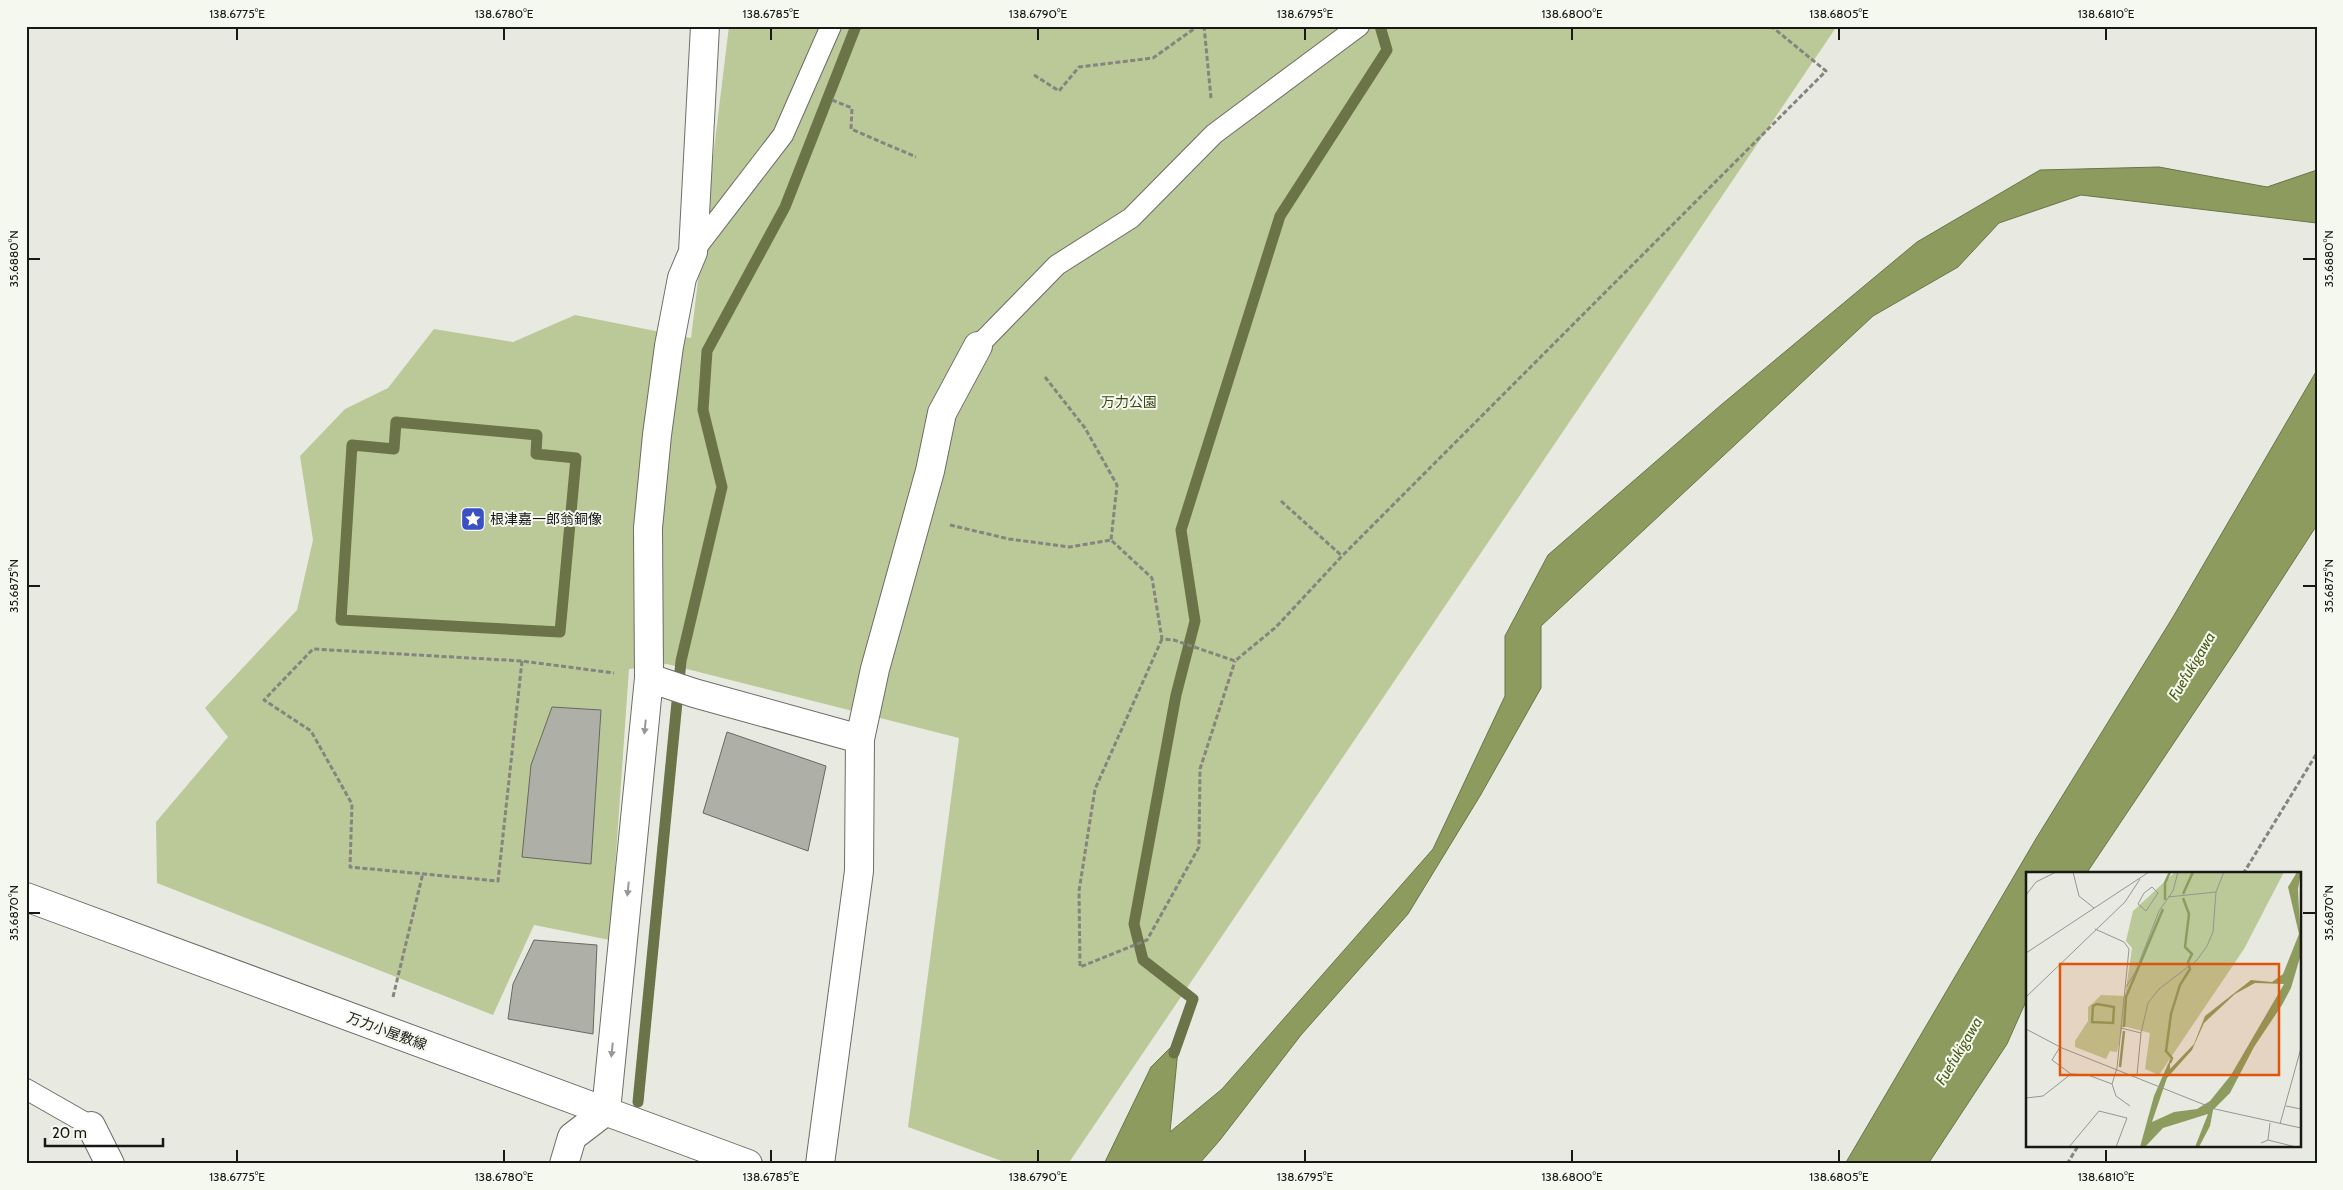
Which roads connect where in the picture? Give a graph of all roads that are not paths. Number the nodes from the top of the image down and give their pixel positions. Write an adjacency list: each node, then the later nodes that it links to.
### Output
1 (705, 26): 4 (street)
2 (831, 26): 4 (lane)
3 (1359, 26): 5 (lane)
4 (693, 252): 6 (street)
5 (978, 346): 7 (street)
6 (658, 681): 7 (street); 10 (street, one-way to 10)
7 (860, 739): 15 (street)
8 (26, 898): 10 (street, 万力小屋敷線)
9 (26, 1088): 11 (lane)
10 (606, 1111): 13 (street); 14 (street, 万力小屋敷線)
11 (91, 1126): 12 (street)
12 (110, 1164)
13 (564, 1164)
14 (748, 1164)
15 (820, 1164)

